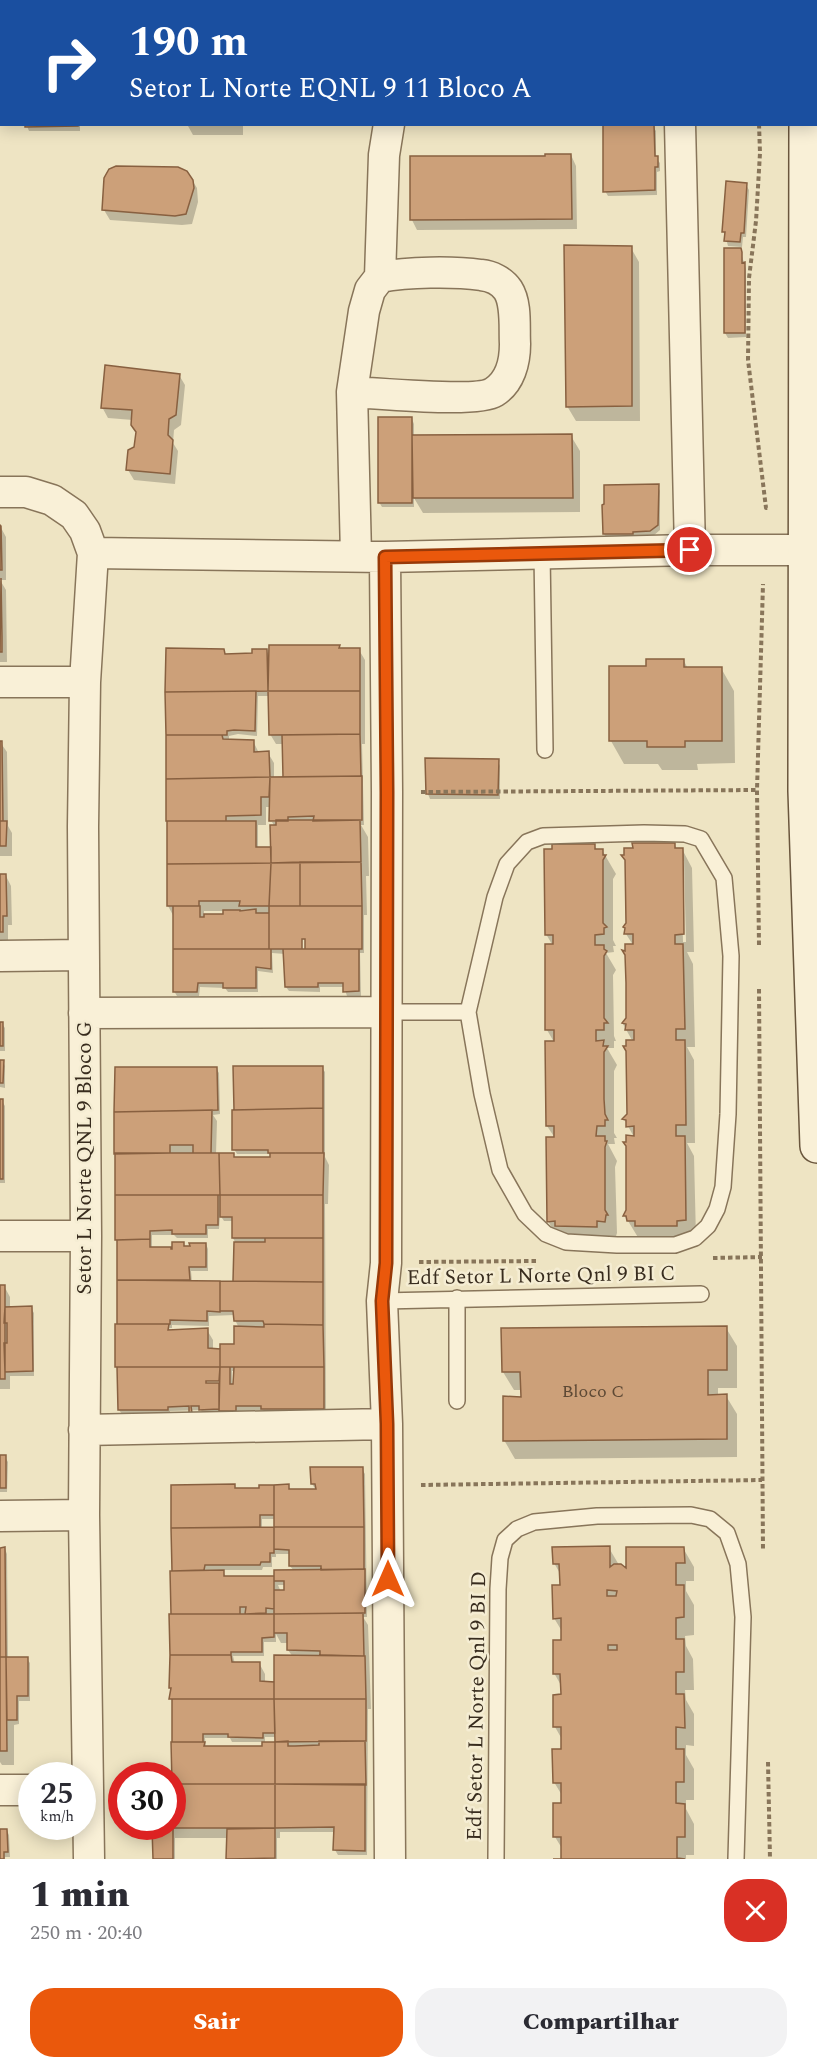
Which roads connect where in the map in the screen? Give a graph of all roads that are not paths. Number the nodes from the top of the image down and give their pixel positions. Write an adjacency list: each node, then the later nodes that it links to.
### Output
1 (389, 126): 4 (street)
2 (680, 126): 7 (street)
3 (806, 126): 8 (main road)
4 (380, 277): 5 (street); 5 (street)
5 (352, 392): 11 (street)
6 (13, 492): 9 (street, Setor L Norte QNL 9 Bloco G)
7 (690, 550): 8 (street); 10 (street)
8 (807, 550): 21 (main road)
9 (93, 553): 11 (street); 14 (street, Setor L Norte QNL 9 Bloco G)
10 (542, 553): 12 (street); 15 (lane)
11 (356, 555): 12 (street)
12 (385, 557): 18 (street)
13 (0, 682): 14 (street)
14 (85, 682): 16 (street, Setor L Norte QNL 9 Bloco G)
15 (545, 750)
16 (83, 955): 17 (street); 20 (street, Setor L Norte QNL 9 Bloco G)
17 (0, 956)
18 (386, 1012): 19 (lane); 20 (street); 26 (street)
19 (468, 1012): 19 (lane)
20 (84, 1013): 23 (street, Setor L Norte QNL 9 Bloco G)
21 (817, 1146)
22 (0, 1236): 23 (street)
23 (86, 1236): 29 (street, Setor L Norte QNL 9 Bloco G)
24 (701, 1294): 25 (lane, Edf Setor L Norte Qnl 9 BI C)
25 (458, 1298): 26 (lane, Edf Setor L Norte Qnl 9 BI C); 27 (lane)
26 (382, 1301): 28 (street)
27 (457, 1401)
28 (387, 1424): 29 (street); 37 (street)
29 (84, 1430): 30 (street, Setor L Norte QNL 9 Bloco G)
30 (84, 1515): 31 (street); 32 (street, Setor L Norte QNL 9 Bloco G)
31 (0, 1516)
32 (85, 1762)
33 (18, 1790): 34 (street)
34 (0, 1791)
35 (87, 1840): 36 (street, Setor L Norte QNL 9 Bloco G)
36 (88, 1859)
37 (390, 1859)
38 (495, 1859): 39 (lane, Edf Setor L Norte Qnl 9 BI D)
39 (736, 1859)

